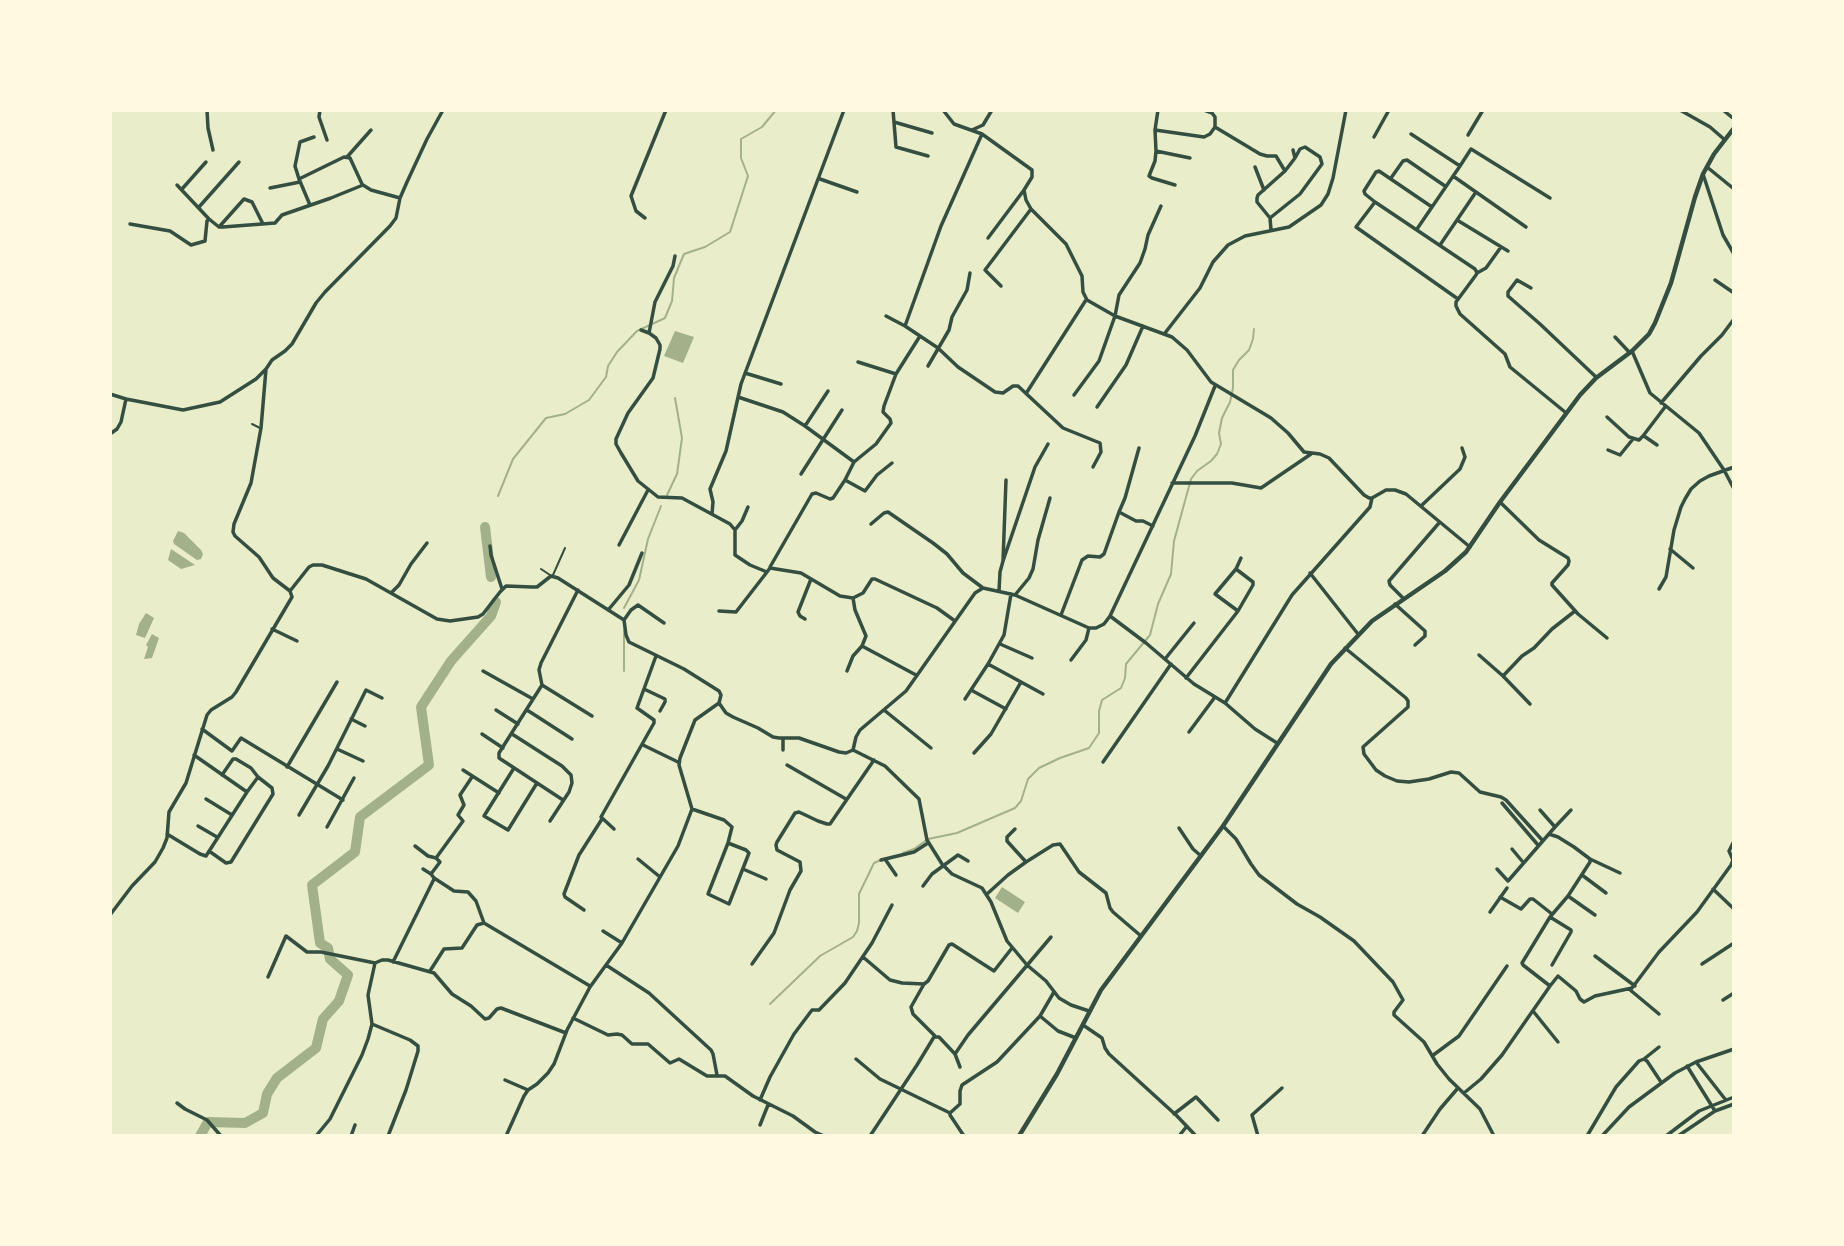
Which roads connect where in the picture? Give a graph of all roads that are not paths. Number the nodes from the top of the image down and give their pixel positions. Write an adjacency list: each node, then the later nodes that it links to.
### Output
1 (207, 110): 31 (street)
2 (320, 110): 29 (street)
3 (443, 110): 60 (street)
4 (666, 110): 68 (street)
5 (844, 110): 46 (street)
6 (893, 110): 17 (street)
7 (943, 110): 21 (street)
8 (992, 110): 21 (street)
9 (1158, 110): 22 (street)
10 (1204, 110): 18 (street)
11 (1346, 110): 77 (street)
12 (1389, 110): 28 (street)
13 (1680, 110): 30 (street)
14 (1723, 110): 16 (street)
15 (1481, 111): 26 (street)
16 (1734, 119)
17 (894, 122): 23 (street); 34 (street)
18 (1215, 127): 22 (street); 43 (street)
19 (1734, 128): 30 (main road)
20 (371, 130): 35 (street)
21 (972, 130): 24 (street)
22 (1155, 130): 33 (street)
23 (932, 133)
24 (982, 134): 56 (street); 95 (street)
25 (1411, 134): 40 (street)
26 (1468, 135)
27 (314, 136): 48 (street)
28 (1374, 137)
29 (327, 140)
30 (1725, 140): 42 (main road)
31 (213, 150)
32 (1293, 150): 37 (street)
33 (1156, 151): 36 (street); 51 (street)
34 (928, 156)
35 (347, 157): 48 (street); 50 (street)
36 (1190, 158)
37 (1295, 158): 43 (street); 69 (street)
38 (206, 162): 55 (street)
39 (240, 162): 66 (street)
40 (1460, 166): 45 (street); 61 (street)
41 (1255, 167): 57 (street)
42 (1707, 167): 44 (main road); 54 (street)
43 (1285, 171): 57 (street)
44 (1703, 174): 82 (street); 103 (main road)
45 (1453, 176): 52 (street); 59 (street)
46 (819, 178): 58 (street); 107 (street)
47 (1391, 178): 52 (street); 62 (street); 65 (street)
48 (299, 180): 53 (street); 63 (street)
49 (177, 185): 55 (street)
50 (363, 185): 60 (street); 63 (street)
51 (1175, 185)
52 (1446, 186): 65 (street)
53 (270, 188)
54 (1734, 189)
55 (182, 190): 66 (street)
56 (1024, 190): 67 (street); 78 (street)
57 (1264, 190): 69 (street)
58 (857, 192)
59 (1476, 192): 71 (street); 75 (street)
60 (400, 198): 106 (street)
61 (1550, 198)
62 (1375, 202): 76 (street); 90 (street)
63 (310, 205): 73 (street)
64 (1161, 206): 93 (street)
65 (1432, 206): 76 (street)
66 (199, 207): 70 (street)
67 (1031, 209): 87 (street); 91 (street)
68 (645, 218)
69 (1270, 218): 77 (street)
70 (209, 219): 72 (street); 74 (street)
71 (1457, 220): 79 (street); 80 (street)
72 (130, 224)
73 (263, 224): 74 (street); 74 (street)
74 (219, 227)
75 (1526, 227)
76 (1417, 229): 79 (street)
77 (1271, 231): 99 (street)
78 (988, 238)
79 (1440, 245): 84 (street)
80 (1501, 247): 81 (street); 84 (street)
81 (1508, 251)
82 (1734, 254)
83 (675, 256): 98 (street)
84 (1477, 272): 90 (street)
85 (970, 273): 102 (street)
86 (1715, 280): 89 (street)
87 (1001, 286)
88 (1531, 288): 109 (street)
89 (1734, 293)
90 (1458, 299): 121 (street)
91 (1087, 300): 93 (street); 113 (street)
92 (886, 316): 95 (street)
93 (1115, 316): 96 (street); 115 (street)
94 (1734, 319): 118 (street)
95 (905, 326): 100 (street)
96 (1143, 326): 99 (street); 119 (street)
97 (641, 330): 98 (street)
98 (650, 331): 146 (street)
99 (1166, 333): 111 (street)
100 (920, 336): 102 (street); 108 (street)
101 (1615, 337): 103 (street)
102 (938, 348): 105 (street); 113 (street)
103 (1631, 352): 109 (main road); 118 (street)
104 (858, 362): 108 (street)
105 (928, 366)
106 (267, 369): 117 (street); 125 (street)
107 (745, 373): 110 (street); 116 (street)
108 (895, 374): 136 (street)
109 (1596, 378): 121 (main road)
110 (781, 384)
111 (1215, 386): 135 (street); 144 (street)
112 (828, 391): 124 (street)
113 (1027, 393): 138 (street)
114 (110, 394): 117 (street)
115 (1074, 395)
116 (737, 397): 124 (street); 153 (street)
117 (126, 399): 126 (street)
118 (1663, 405): 127 (street); 140 (street)
119 (1097, 407)
120 (842, 410): 129 (street)
121 (1565, 412): 149 (main road)
122 (1607, 417): 128 (street)
123 (252, 424): 125 (lane)
124 (805, 426): 129 (street)
125 (261, 428): 178 (street)
126 (110, 434)
127 (1643, 436): 128 (street); 131 (street)
128 (1633, 439): 134 (street)
129 (824, 440): 136 (street); 141 (street)
130 (1048, 444): 166 (street)
131 (1657, 445)
132 (1139, 448): 152 (street)
133 (1462, 448): 150 (street)
134 (1608, 450)
135 (1311, 454): 144 (street); 148 (street)
136 (853, 462): 142 (street)
137 (892, 463): 142 (street)
138 (1093, 467)
139 (1734, 467): 140 (street)
140 (1724, 470): 145 (street); 163 (street)
141 (801, 474)
142 (845, 480): 170 (street)
143 (1006, 480): 166 (street)
144 (1172, 483): 156 (street)
145 (1734, 489)
146 (648, 490): 153 (street); 159 (street)
147 (1050, 498): 181 (street)
148 (1372, 498): 150 (street); 171 (street)
149 (1500, 502): 161 (main road); 188 (street)
150 (1421, 506): 154 (street)
151 (748, 507): 157 (street)
152 (1119, 512): 156 (street); 189 (street)
153 (712, 514): 157 (street)
154 (1439, 523): 161 (street); 183 (street)
155 (871, 524): 174 (street)
156 (1153, 526): 190 (street)
157 (735, 530): 170 (street)
158 (427, 543): 180 (street)
159 (619, 545)
160 (489, 546): 175 (street)
161 (1470, 547): 183 (main road)
162 (565, 548): 172 (lane)
163 (1670, 549): 167 (street); 176 (street)
164 (642, 552): 185 (street)
165 (1241, 558): 169 (street)
166 (1003, 561): 179 (street)
167 (1693, 568)
168 (541, 569): 172 (lane)
169 (1236, 569): 187 (street); 187 (street)
170 (768, 570): 173 (street); 186 (street)
171 (1310, 573): 198 (street); 228 (street)
172 (552, 576): 175 (street); 177 (street)
173 (811, 579): 182 (street); 191 (street)
174 (983, 588): 179 (street); 193 (street)
175 (502, 589): 180 (street)
176 (1660, 589)
177 (578, 590): 185 (street); 219 (street)
178 (290, 591): 180 (street); 197 (street)
179 (999, 591): 181 (street)
180 (391, 593)
181 (1013, 594): 189 (street); 201 (street)
182 (853, 597): 193 (street); 203 (street)
183 (1404, 599): 184 (main road)
184 (1395, 604): 198 (main road); 202 (street)
185 (609, 609): 192 (street)
186 (719, 611)
187 (1238, 611): 216 (street)
188 (1575, 611): 199 (street); 215 (street)
189 (1061, 615): 196 (street)
190 (1110, 616): 196 (street); 208 (street)
191 (805, 619)
192 (624, 620): 194 (street); 206 (street)
193 (955, 621): 214 (street)
194 (664, 623)
195 (1194, 623): 208 (street)
196 (1089, 628): 209 (street)
197 (272, 629): 200 (street); 239 (street)
198 (1358, 634): 204 (main road)
199 (1607, 638)
200 (297, 641)
201 (1000, 644): 207 (street); 210 (street)
202 (1415, 645)
203 (862, 646): 213 (street); 214 (street)
204 (1345, 648): 245 (main road); 293 (street)
205 (1479, 655): 215 (street)
206 (656, 656): 220 (street); 227 (street)
207 (1032, 658)
208 (1165, 659): 211 (street)
209 (1070, 660)
210 (988, 664): 218 (street); 221 (street)
211 (1171, 664): 216 (street); 257 (street)
212 (484, 671): 225 (street)
213 (847, 671)
214 (916, 676): 233 (street)
215 (1503, 676): 229 (street)
216 (1186, 678): 223 (street)
217 (337, 681): 259 (street)
218 (1021, 682): 222 (street); 230 (street)
219 (542, 685): 225 (street); 235 (street)
220 (644, 689): 234 (street); 246 (street)
221 (971, 690): 226 (street); 230 (street)
222 (1043, 694)
223 (1215, 697): 228 (street); 240 (street)
224 (382, 698): 236 (street)
225 (533, 699): 232 (street)
226 (965, 699)
227 (719, 703): 243 (street); 256 (street)
228 (1224, 703): 245 (street)
229 (1530, 704)
230 (1006, 709): 252 (street)
231 (496, 710): 237 (street)
232 (527, 710): 237 (street); 244 (street)
233 (884, 710): 248 (street); 251 (street)
234 (660, 711)
235 (592, 716)
236 (351, 719): 238 (street); 249 (street)
237 (518, 724): 242 (street)
238 (365, 726)
239 (202, 729): 253 (street); 259 (street)
240 (1189, 732)
241 (482, 734): 247 (street)
242 (512, 734): 247 (street); 273 (street)
243 (783, 738): 250 (street); 251 (street)
244 (572, 739)
245 (1278, 743): 284 (main road)
246 (643, 745): 256 (street); 280 (street)
247 (503, 748): 260 (street)
248 (931, 748)
249 (337, 749): 255 (street); 267 (street)
250 (783, 750)
251 (853, 750): 254 (street)
252 (974, 752)
253 (194, 755): 262 (street); 289 (street)
254 (874, 760): 271 (street); 292 (street)
255 (363, 761)
256 (679, 762): 275 (street)
257 (1103, 762)
258 (788, 765): 271 (street)
259 (287, 767): 267 (street)
260 (514, 768): 266 (street); 269 (street)
261 (463, 770): 263 (street)
262 (222, 775): 264 (street); 268 (street)
263 (472, 776): 269 (street); 301 (street)
264 (258, 777): 268 (street); 299 (street)
265 (354, 778): 272 (street)
266 (537, 783): 269 (street); 273 (street)
267 (316, 786): 272 (street); 278 (street)
268 (247, 792): 279 (street)
269 (499, 793)
270 (205, 799): 279 (street)
271 (846, 799): 342 (street)
272 (343, 800): 283 (street)
273 (563, 800): 281 (street)
274 (1502, 803): 296 (street)
275 (692, 809): 295 (street); 315 (street)
276 (1540, 810): 285 (street)
277 (1571, 810): 285 (street)
278 (299, 815)
279 (232, 816): 291 (street)
280 (603, 819): 287 (street); 326 (street)
281 (550, 821)
282 (198, 825): 291 (street)
283 (327, 827)
284 (1223, 827): 300 (main road); 372 (street)
285 (1555, 827): 290 (street)
286 (1179, 828): 300 (street)
287 (614, 829)
288 (1015, 829): 305 (street)
289 (167, 834): 299 (street); 328 (street)
290 (1549, 834): 293 (street); 303 (street)
291 (218, 838): 299 (street)
292 (928, 841): 307 (street); 312 (street)
293 (1543, 841): 296 (street)
294 (1734, 841): 319 (street)
295 (728, 843): 309 (street); 309 (street)
296 (1538, 845): 306 (street)
297 (415, 846): 301 (street)
298 (1512, 849): 306 (street)
299 (209, 851)
300 (1201, 856): 333 (main road)
301 (436, 858): 314 (street)
302 (638, 859): 315 (street)
303 (1590, 859): 311 (street); 313 (street)
304 (968, 861): 307 (street)
305 (1026, 862): 321 (street); 333 (street)
306 (1523, 862): 310 (street)
307 (944, 866): 317 (street); 321 (street)
308 (423, 869): 314 (street)
309 (743, 869): 316 (street)
310 (1496, 869)
311 (1620, 873)
312 (896, 875)
313 (1582, 875): 320 (street); 322 (street)
314 (433, 876): 331 (street); 340 (street)
315 (660, 877): 335 (street)
316 (766, 879)
317 (923, 886)
318 (1507, 888): 323 (street)
319 (1713, 889): 325 (street); 352 (street)
320 (1606, 893)
321 (987, 894): 337 (street)
322 (1567, 896): 329 (street); 330 (street)
323 (1500, 897): 327 (street); 330 (street)
324 (892, 905): 339 (street)
325 (1734, 909)
326 (584, 910)
327 (1490, 912)
328 (110, 915)
329 (1595, 915)
330 (1551, 916): 346 (street); 351 (street)
331 (484, 923): 348 (street); 353 (street)
332 (603, 931): 335 (street)
333 (1141, 936): 358 (main road)
334 (1051, 937): 345 (street)
335 (622, 943): 344 (street)
336 (1734, 943): 343 (street)
337 (1012, 948): 345 (street); 350 (street)
338 (1595, 956): 352 (street)
339 (863, 957): 350 (street); 387 (street)
340 (393, 962): 341 (street); 348 (street)
341 (375, 963): 349 (street); 363 (street)
342 (752, 964)
343 (1702, 964)
344 (606, 965): 353 (street); 378 (street)
345 (1027, 965): 355 (street); 371 (street)
346 (1552, 965)
347 (1507, 966): 372 (street)
348 (430, 971): 365 (street)
349 (268, 977)
350 (924, 984): 366 (street)
351 (1550, 986): 354 (street); 359 (street)
352 (1635, 986): 354 (street)
353 (590, 987): 362 (street)
354 (1629, 989): 360 (street)
355 (1054, 992): 358 (street); 361 (street)
356 (1734, 993): 357 (street)
357 (1723, 1000)
358 (1089, 1011): 364 (main road)
359 (1533, 1012): 368 (street); 385 (street)
360 (1659, 1014)
361 (1040, 1016): 367 (street); 394 (street)
362 (573, 1018): 365 (street); 378 (street)
363 (372, 1024): 401 (street); 403 (street)
364 (1083, 1025): 367 (main road); 395 (street)
365 (566, 1033): 384 (street)
366 (935, 1036): 371 (street); 381 (street)
367 (1076, 1038): 408 (main road)
368 (1558, 1042)
369 (1659, 1047): 374 (street)
370 (1734, 1049): 375 (street)
371 (955, 1055): 377 (street)
372 (1432, 1056): 383 (street)
373 (856, 1059): 381 (street)
374 (1644, 1059): 380 (street); 414 (street)
375 (1696, 1062): 376 (street); 388 (street)
376 (1687, 1066): 380 (street); 391 (street)
377 (960, 1067)
378 (717, 1075): 387 (street)
379 (505, 1080): 384 (street)
380 (1661, 1082): 415 (street)
381 (901, 1088): 394 (street); 406 (street)
382 (1282, 1088): 411 (street)
383 (1458, 1088): 385 (street); 412 (street)
384 (528, 1090): 404 (street)
385 (1464, 1094): 413 (street)
386 (1734, 1097): 388 (street)
387 (760, 1100): 390 (street)
388 (1725, 1100): 391 (street); 392 (street)
389 (177, 1103): 400 (street)
390 (768, 1105): 398 (street); 405 (street)
391 (1711, 1105): 393 (street); 416 (street)
392 (1732, 1105): 393 (street)
393 (1715, 1111): 417 (street)
394 (950, 1113): 407 (street)
395 (1174, 1114): 396 (street); 399 (street)
396 (1218, 1120)
397 (355, 1125): 402 (street)
398 (760, 1125)
399 (1187, 1126): 409 (street); 410 (street)
400 (221, 1136)
401 (316, 1136)
402 (351, 1136)
403 (387, 1136)
404 (506, 1136)
405 (824, 1136)
406 (870, 1136)
407 (964, 1136)
408 (1018, 1136)
409 (1178, 1136)
410 (1196, 1136)
411 (1258, 1136)
412 (1422, 1136)
413 (1494, 1136)
414 (1587, 1136)
415 (1602, 1136)
416 (1666, 1136)
417 (1678, 1136)

